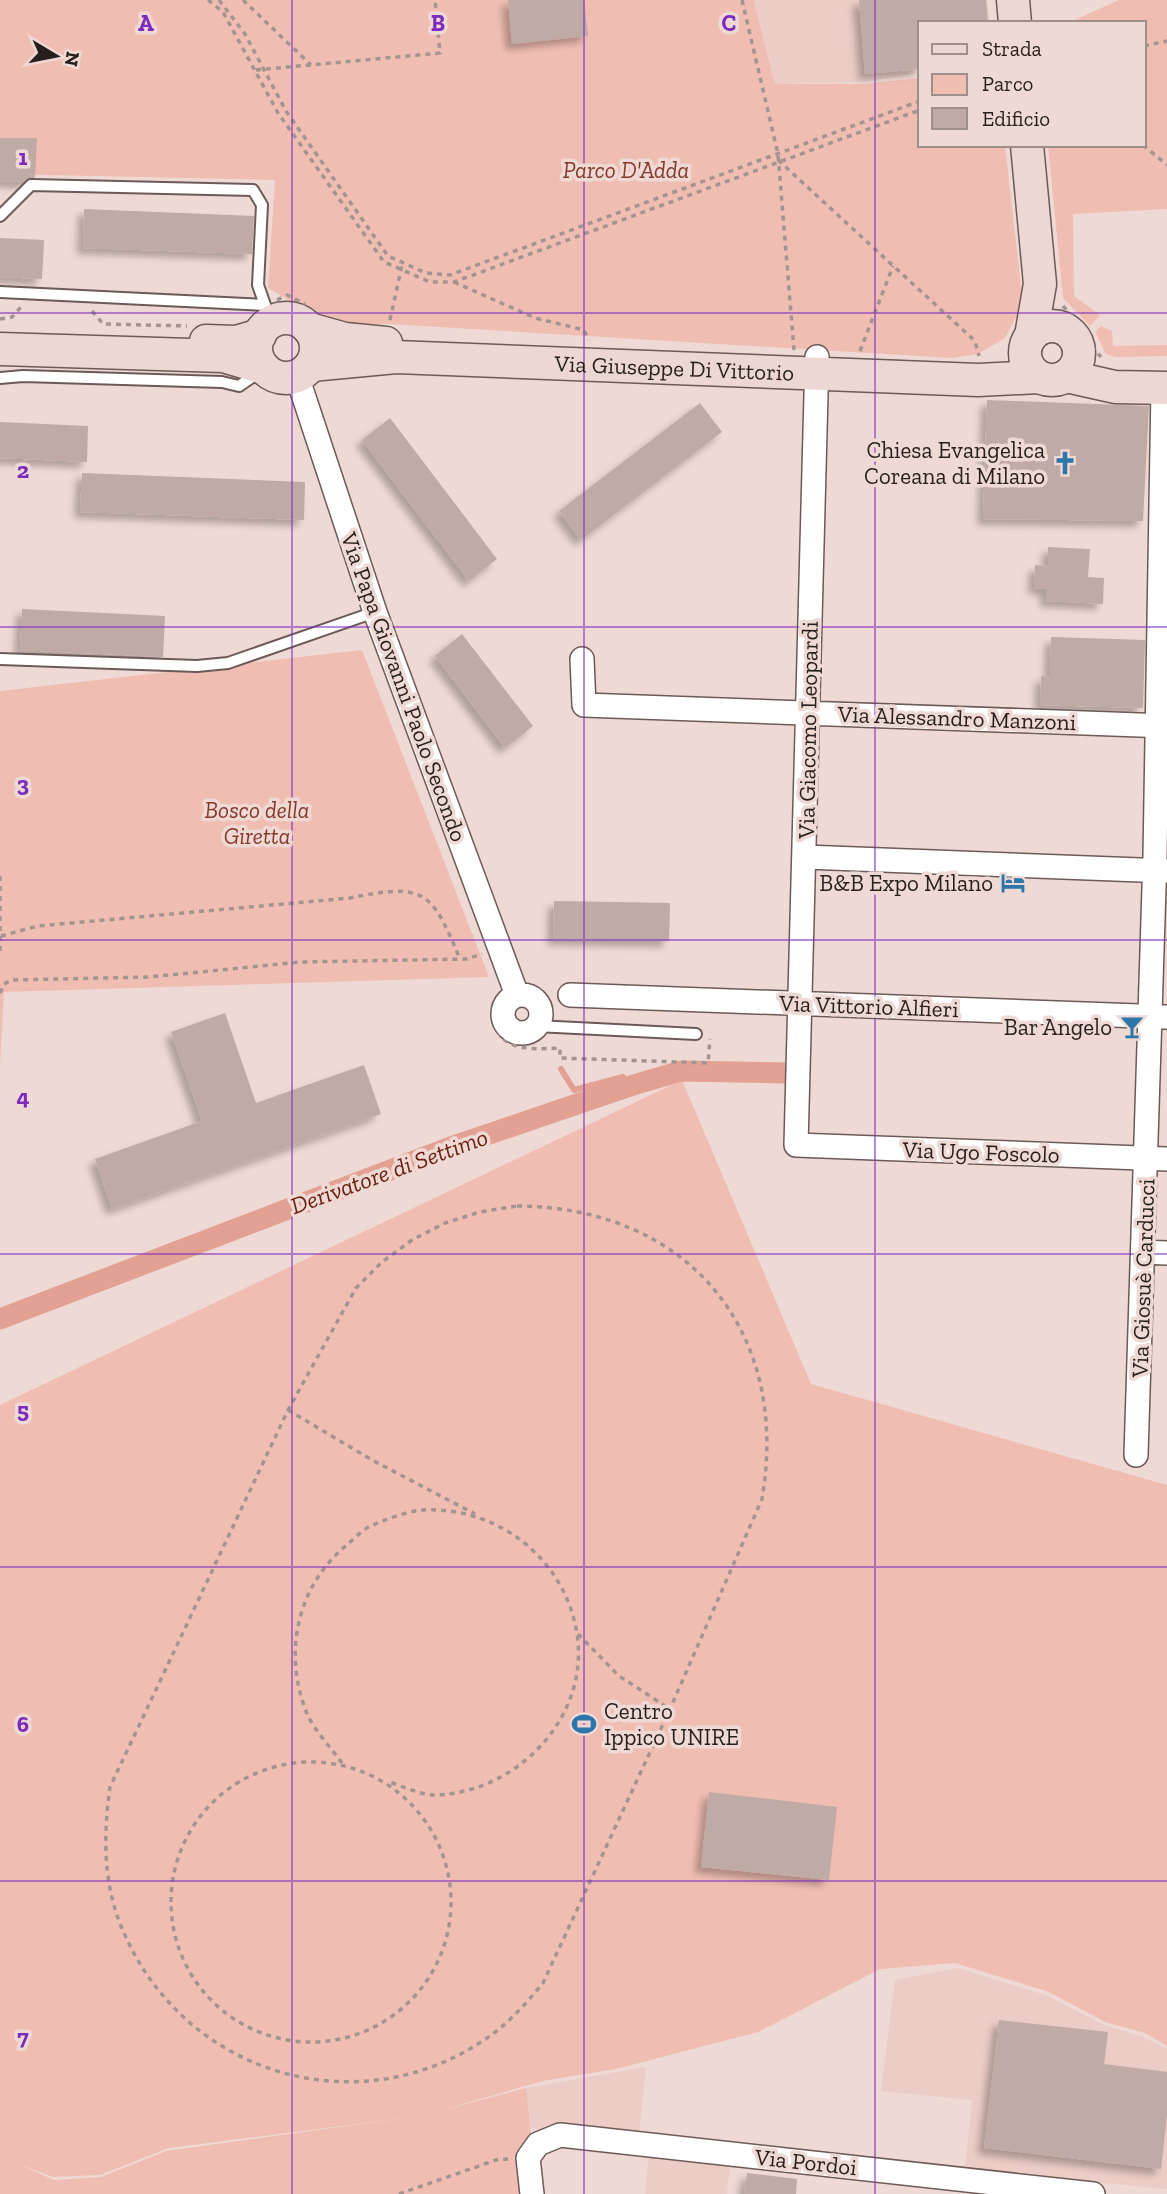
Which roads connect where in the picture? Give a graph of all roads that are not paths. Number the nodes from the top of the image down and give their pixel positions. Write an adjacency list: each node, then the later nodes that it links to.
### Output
1 (1013, 0): 2 (street)
2 (1015, 21)
3 (1027, 147): 9 (street)
4 (0, 216): 6 (lane)
5 (0, 292): 6 (lane)
6 (267, 320): 7 (street); 8 (street); 12 (street)
7 (309, 329): 11 (street, Via Giuseppe Di Vittorio); 13 (street)
8 (0, 334)
9 (1050, 339): 11 (street, Via Giuseppe Di Vittorio); 11 (street, Via Giuseppe Di Vittorio); 15 (street, Via Giuseppe Di Vittorio)
10 (0, 349): 12 (street)
11 (809, 362): 13 (street, Via Giuseppe Di Vittorio); 20 (street, Via Giacomo Leopardi)
12 (264, 368): 13 (street); 14 (lane)
13 (304, 370): 16 (street, Via Papa Giovanni Paolo Secondo)
14 (0, 378)
15 (1165, 388): 19 (street, Via Giosuè Carducci)
16 (375, 612): 17 (lane); 27 (street, Via Papa Giovanni Paolo Secondo)
17 (0, 659)
18 (582, 659): 20 (street, Via Alessandro Manzoni)
19 (1163, 677): 21 (street, Via Giosuè Carducci)
20 (808, 712): 21 (street, Via Alessandro Manzoni); 22 (street, Via Giacomo Leopardi)
21 (1162, 726): 23 (street, Via Giosuè Carducci)
22 (806, 857): 23 (street); 25 (street, Via Giacomo Leopardi)
23 (1161, 870): 26 (street, Via Giosuè Carducci)
24 (570, 995): 25 (street, Via Vittorio Alfieri)
25 (801, 1004): 26 (street, Via Vittorio Alfieri); 29 (street, Via Giacomo Leopardi)
26 (1159, 1017): 30 (street, Via Giosuè Carducci)
27 (536, 1026): 28 (lane)
28 (696, 1034)
29 (796, 1145): 30 (street, Via Ugo Foscolo)
30 (1157, 1159): 31 (street, Via Giosuè Carducci)
31 (1143, 1252): 32 (street); 33 (street, Via Giosuè Carducci)
32 (1167, 1253)
33 (1136, 1455)
34 (532, 2194): 35 (street, Via Pordoi)
35 (1093, 2194)

